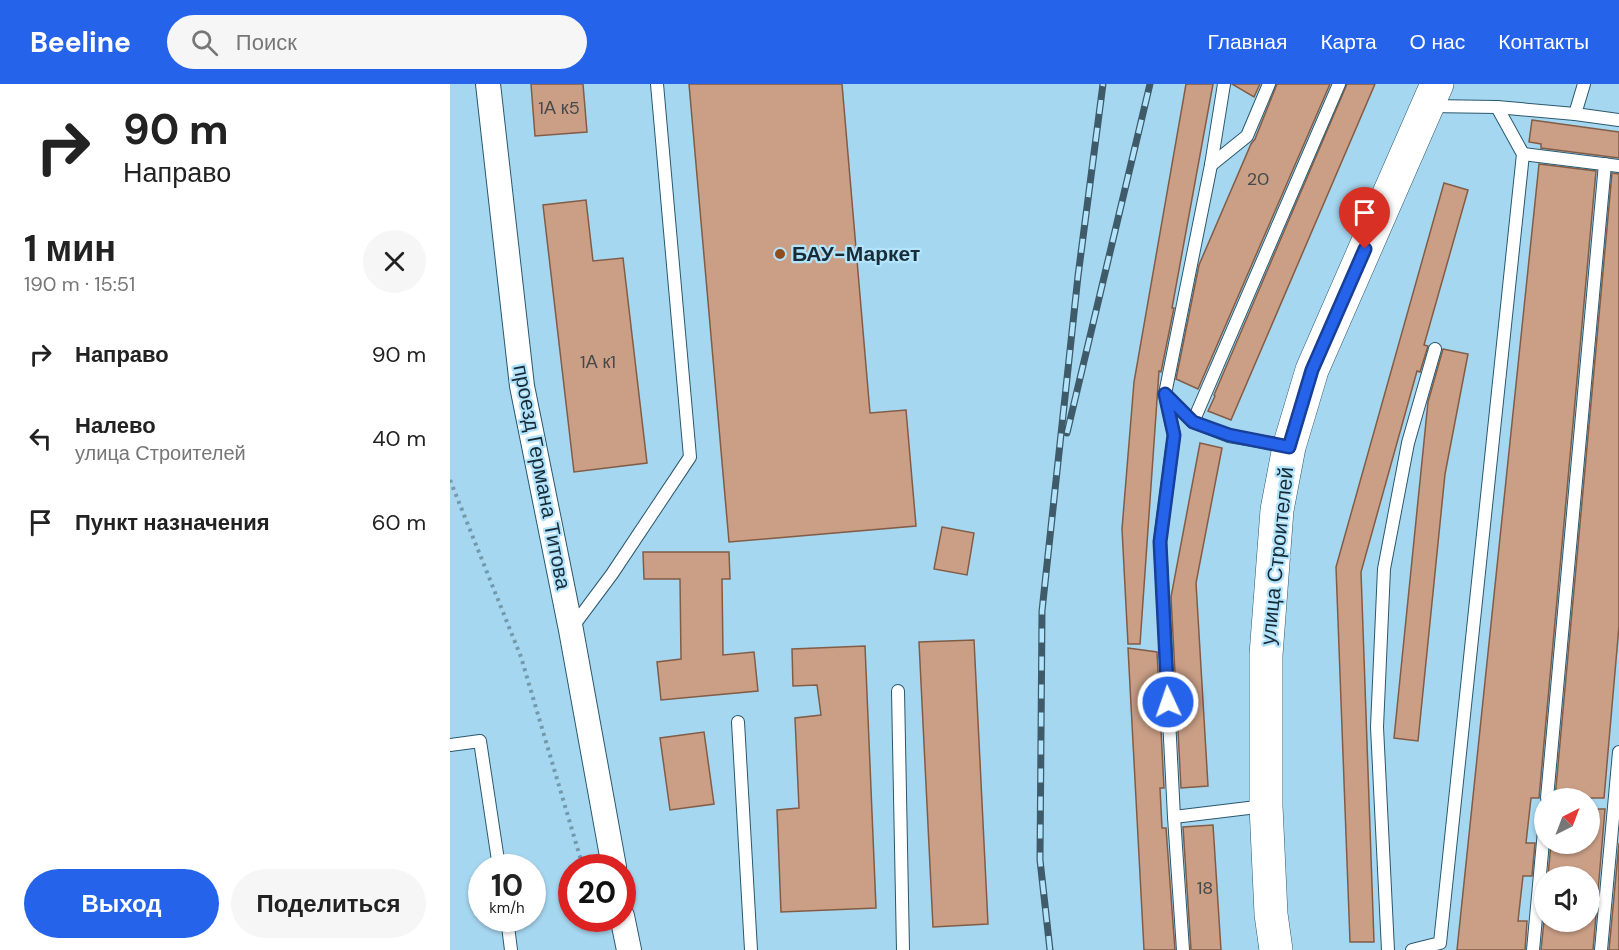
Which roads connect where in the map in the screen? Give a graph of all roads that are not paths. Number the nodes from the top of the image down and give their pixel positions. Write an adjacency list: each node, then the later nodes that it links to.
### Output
1 (488, 84): 19 (street, проезд Германа Титова)
2 (657, 84): 19 (lane)
3 (1224, 84): 13 (lane)
4 (1269, 84): 13 (lane)
5 (1339, 84): 17 (lane)
6 (1584, 84): 9 (lane)
7 (1432, 95): 8 (lane); 18 (main road, улица Строителей)
8 (1497, 106): 9 (lane); 11 (lane)
9 (1575, 114): 10 (lane)
10 (1619, 120)
11 (1523, 154): 12 (lane); 39 (lane)
12 (1605, 164): 14 (lane); 24 (lane)
13 (1211, 165): 16 (lane)
14 (1619, 166)
15 (1435, 348): 38 (lane)
16 (1165, 394): 17 (lane); 26 (lane)
17 (1193, 422): 18 (lane)
18 (1289, 447): 25 (main road, улица Строителей)
19 (571, 630): 28 (street, проезд Германа Титова)
20 (898, 691): 35 (lane)
21 (738, 722): 34 (lane)
22 (450, 745): 27 (lane)
23 (1619, 752): 41 (lane)
24 (1548, 788)
25 (1266, 806): 26 (lane); 37 (main road, улица Строителей)
26 (1174, 817): 36 (lane)
27 (497, 854)
28 (612, 854)
29 (1542, 854): 40 (lane)
30 (509, 932): 32 (lane)
31 (625, 932): 33 (street)
32 (511, 950)
33 (629, 950)
34 (751, 950)
35 (903, 950)
36 (1183, 950)
37 (1276, 950)
38 (1388, 950)
39 (1413, 950)
40 (1533, 950)
41 (1601, 950)

